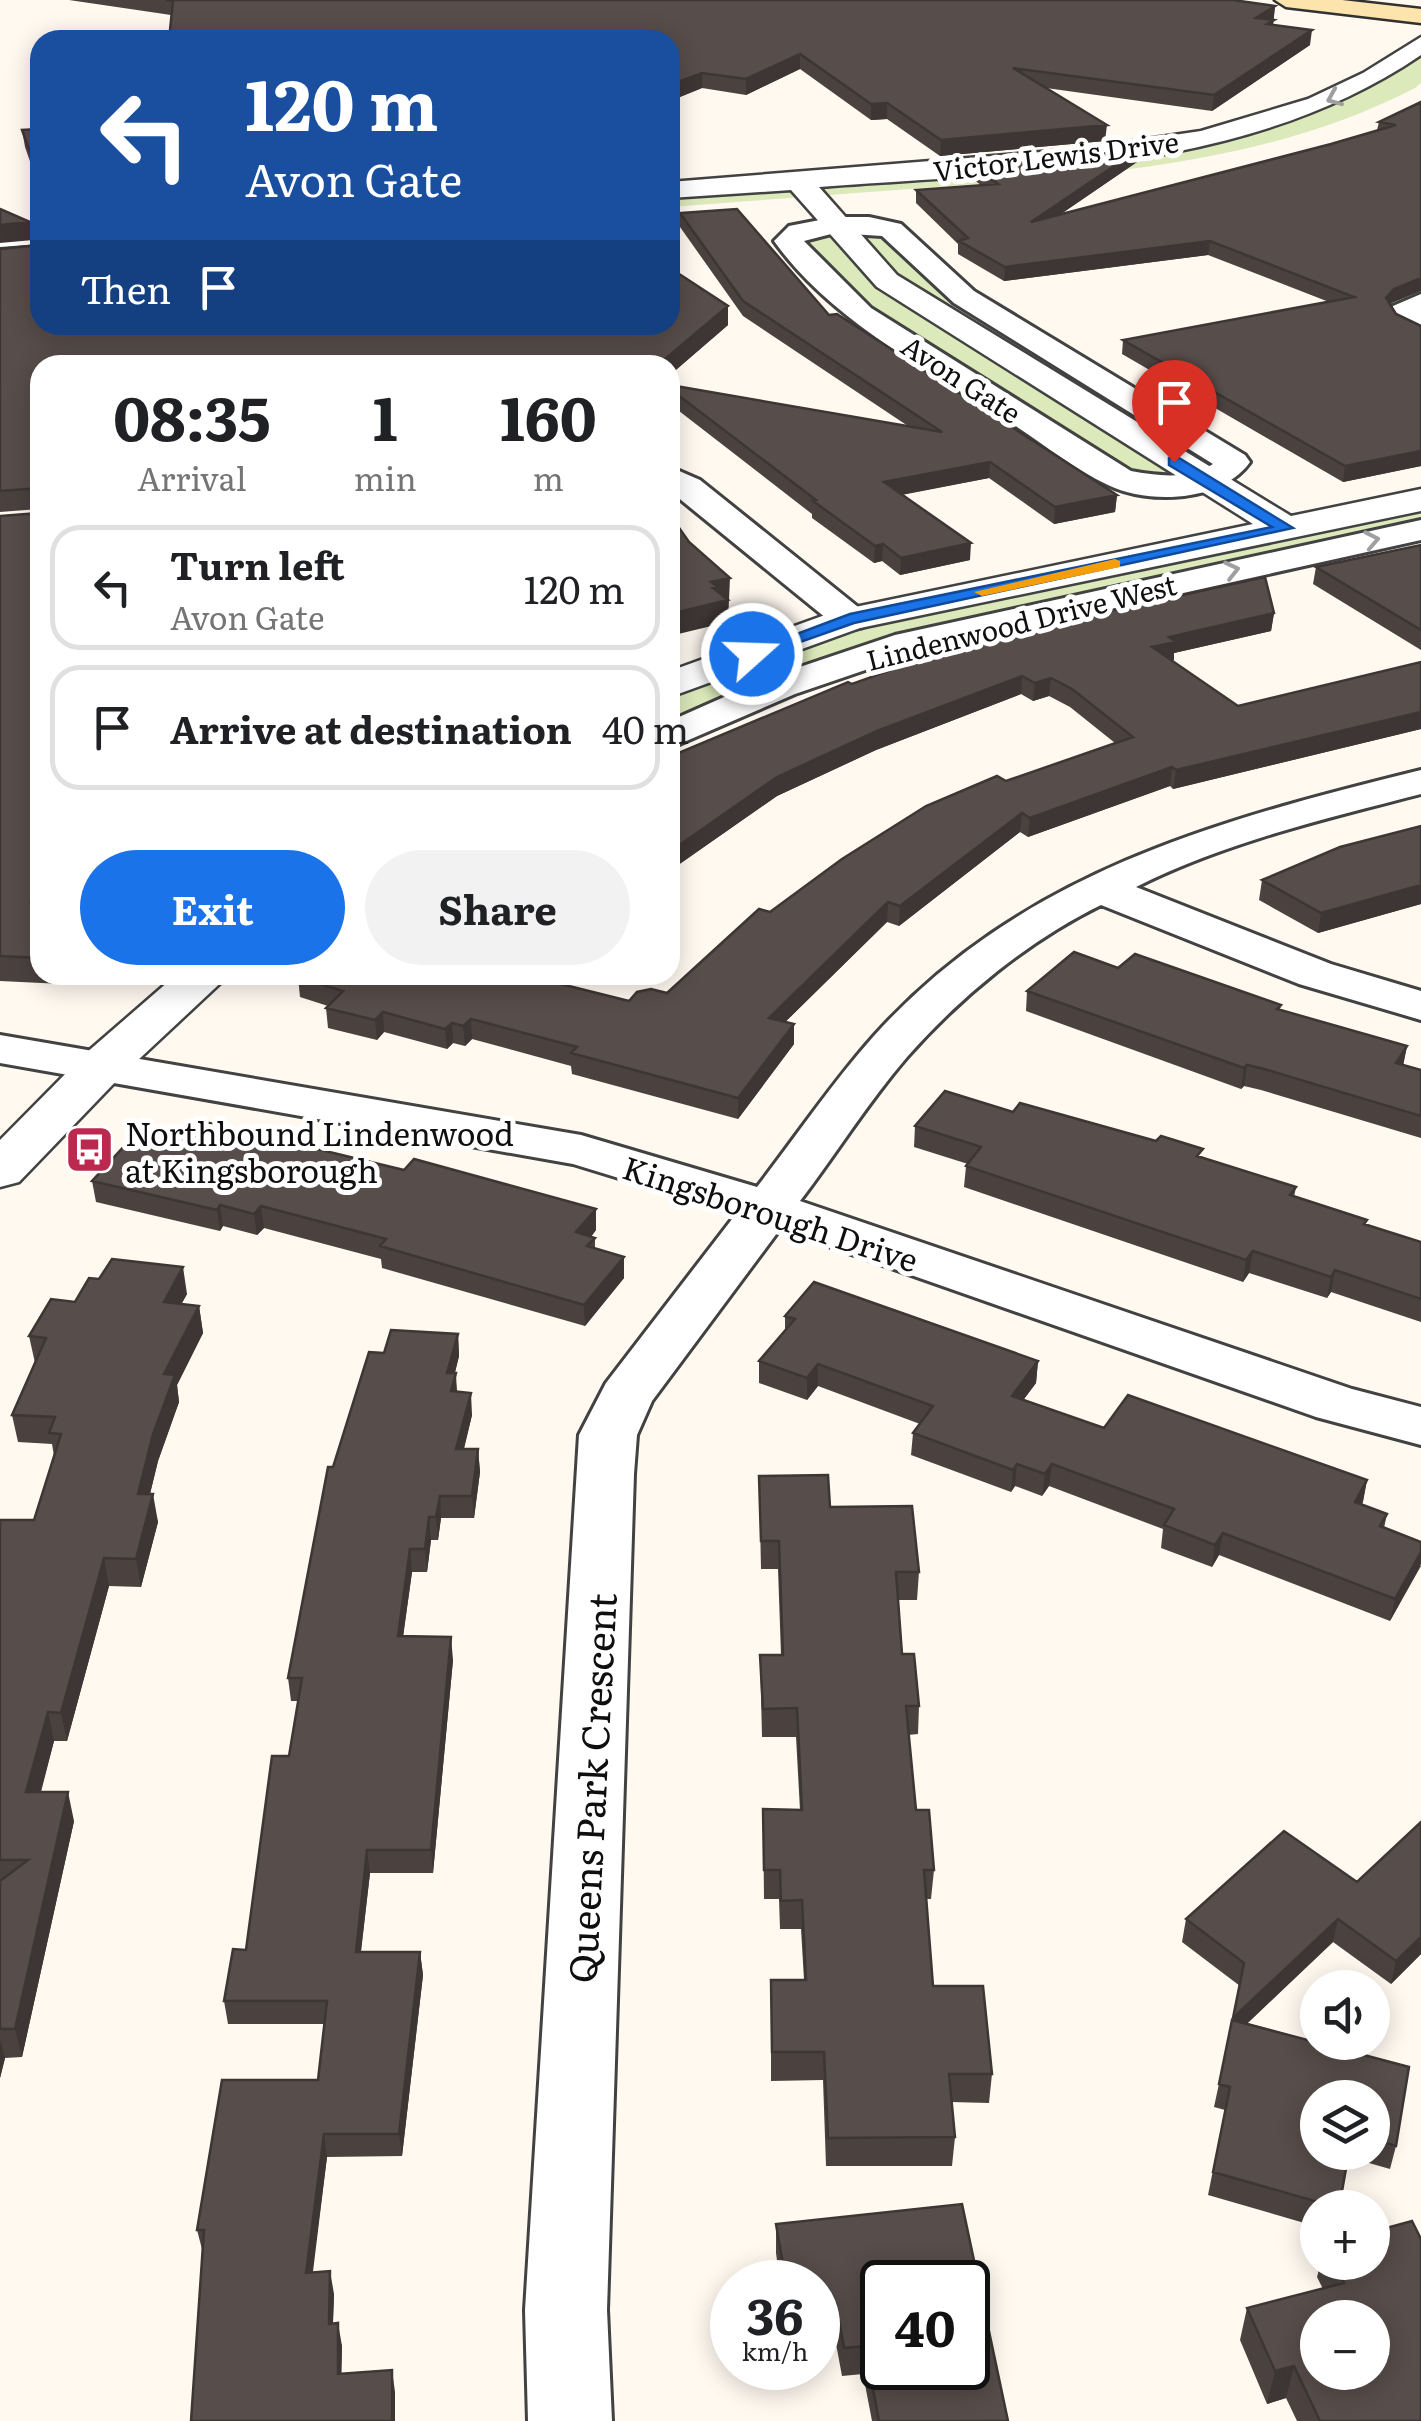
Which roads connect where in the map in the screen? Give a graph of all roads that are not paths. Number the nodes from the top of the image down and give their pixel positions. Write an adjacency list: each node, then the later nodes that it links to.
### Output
1 (1294, 1): 2 (main road); 3 (main road)
2 (1421, 16)
3 (1419, 46): 5 (street, Victor Lewis Drive, one-way to 5)
4 (1353, 118): 5 (street, Victor Lewis Drive)
5 (805, 189): 6 (street, Victor Lewis Drive); 7 (street, Victor Lewis Drive); 8 (street, Avon Gate)
6 (680, 190)
7 (680, 206)
8 (835, 225): 15 (street, Avon Gate); 15 (street, Avon Gate)
9 (30, 236): 10 (street)
10 (0, 238)
11 (30, 252): 12 (street)
12 (0, 254)
13 (1421, 303): 14 (street)
14 (1421, 329)
15 (1206, 482): 18 (street, Avon Gate)
16 (680, 483): 20 (street)
17 (1421, 500): 18 (street, Lindenwood Drive West)
18 (1285, 528): 20 (street, Lindenwood Drive West)
19 (1421, 530): 22 (street, Lindenwood Drive West, one-way to 19)
20 (850, 619): 21 (street, Lindenwood Drive West)
21 (680, 682)
22 (680, 731)
23 (1421, 782): 24 (street, Queens Park Crescent)
24 (1096, 887): 26 (street); 30 (street, Queens Park Crescent)
25 (193, 985): 28 (street)
26 (1421, 1006)
27 (0, 1048): 28 (street, Kingsborough Drive)
28 (104, 1066): 29 (street); 30 (street, Kingsborough Drive)
29 (0, 1171)
30 (770, 1208): 31 (street, Kingsborough Drive); 32 (street, Queens Park Crescent)
31 (1421, 1426)
32 (570, 2421)

